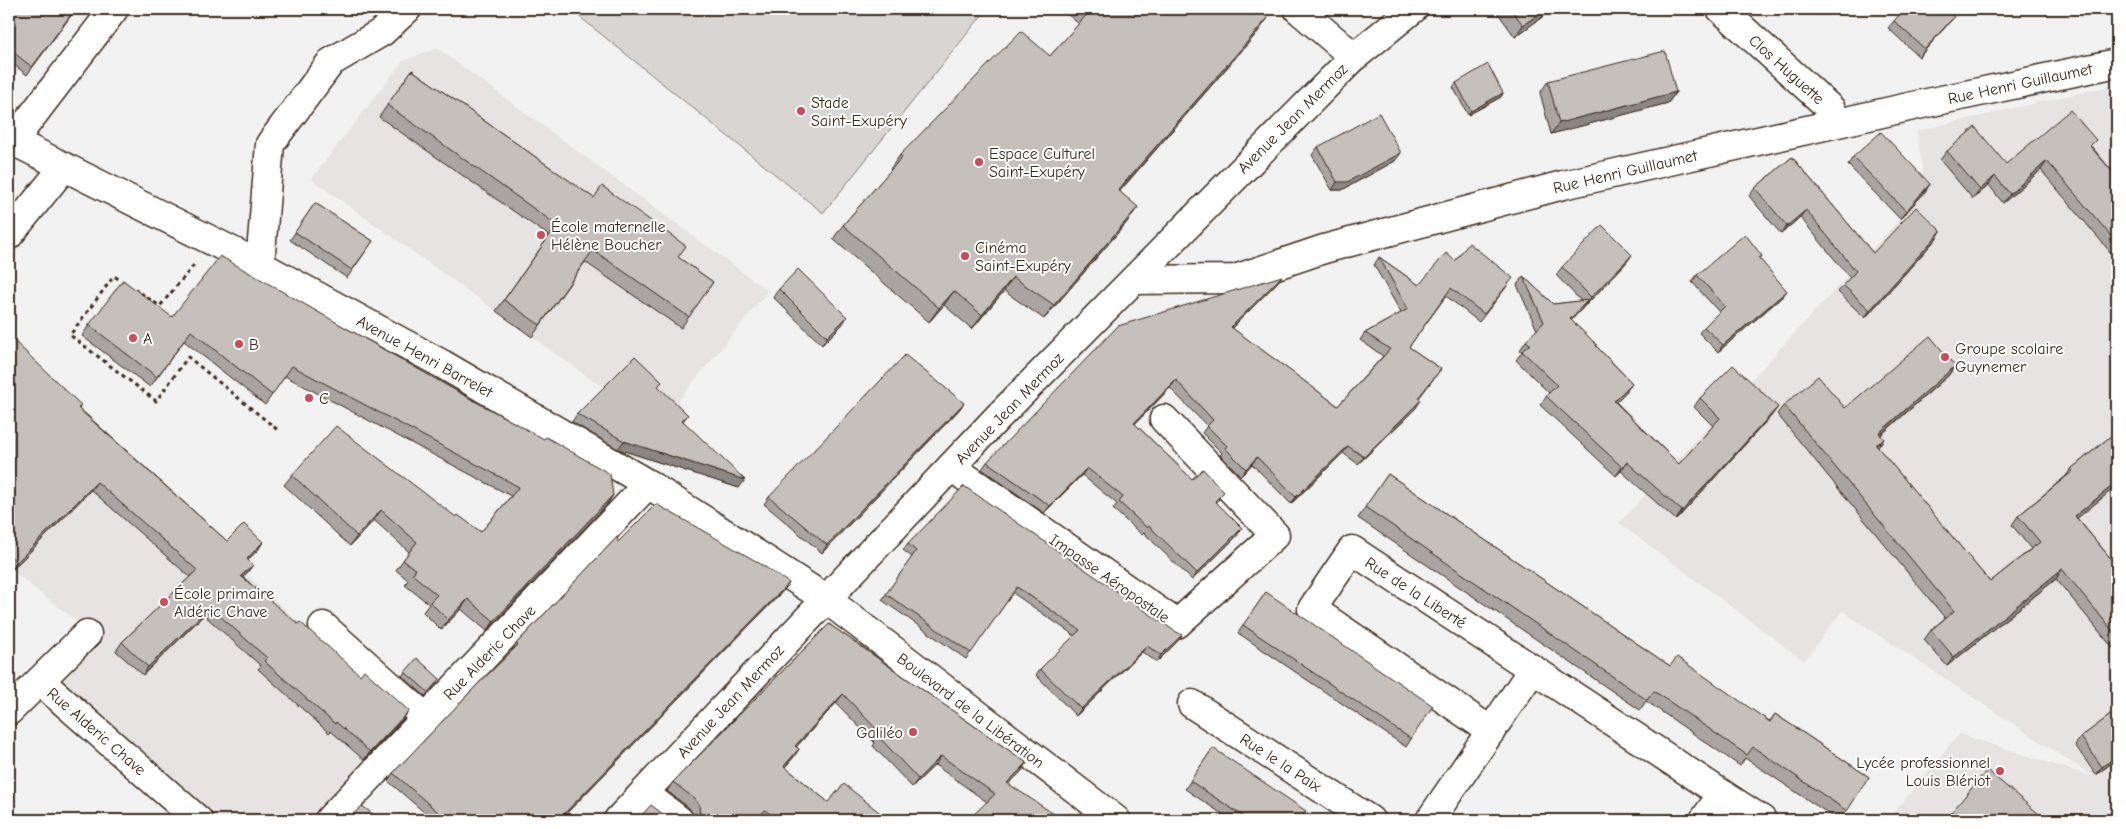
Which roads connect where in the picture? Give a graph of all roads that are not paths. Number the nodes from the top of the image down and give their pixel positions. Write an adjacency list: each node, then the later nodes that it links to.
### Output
1 (114, 9): 9 (street)
2 (407, 9): 12 (street)
3 (1298, 9): 6 (street)
4 (1413, 9): 6 (street, Avenue Jean Mermoz)
5 (1721, 9): 8 (street, Clos Huguette)
6 (1354, 57): 13 (street, Avenue Jean Mermoz)
7 (2117, 63): 13 (street, Rue Henri Guillaumet)
8 (1832, 109)
9 (11, 140): 10 (street, Avenue Henri Barrelet)
10 (64, 167): 11 (street); 12 (street, Avenue Henri Barrelet)
11 (9, 235)
12 (260, 265): 16 (street, Avenue Henri Barrelet)
13 (1135, 280): 15 (street, Avenue Jean Mermoz)
14 (1164, 419): 15 (street, Impasse Aéropostale)
15 (951, 467): 17 (street, Avenue Jean Mermoz)
16 (648, 484): 17 (street, Avenue Henri Barrelet); 24 (street, Rue Alderic Chave)
17 (826, 599): 26 (street, Avenue Jean Mermoz); 32 (street, Boulevard de la Libération)
18 (323, 626): 24 (street)
19 (87, 634): 21 (street)
20 (1533, 669): 25 (street); 25 (street, Rue de la Liberté); 27 (street, Rue de la Liberté)
21 (40, 681): 23 (street); 28 (street, Rue Alderic Chave)
22 (1192, 704): 33 (street, Rue le la Paix)
23 (9, 712)
24 (426, 718): 29 (street, Rue Alderic Chave)
25 (1491, 731): 34 (street)
26 (644, 793): 30 (street, Avenue Jean Mermoz); 31 (street)
27 (1722, 794): 35 (street); 36 (street, Rue de la Liberté)
28 (194, 817)
29 (329, 820)
30 (618, 820)
31 (679, 820)
32 (1116, 820)
33 (1370, 820)
34 (1430, 820)
35 (1704, 820)
36 (1762, 820)

